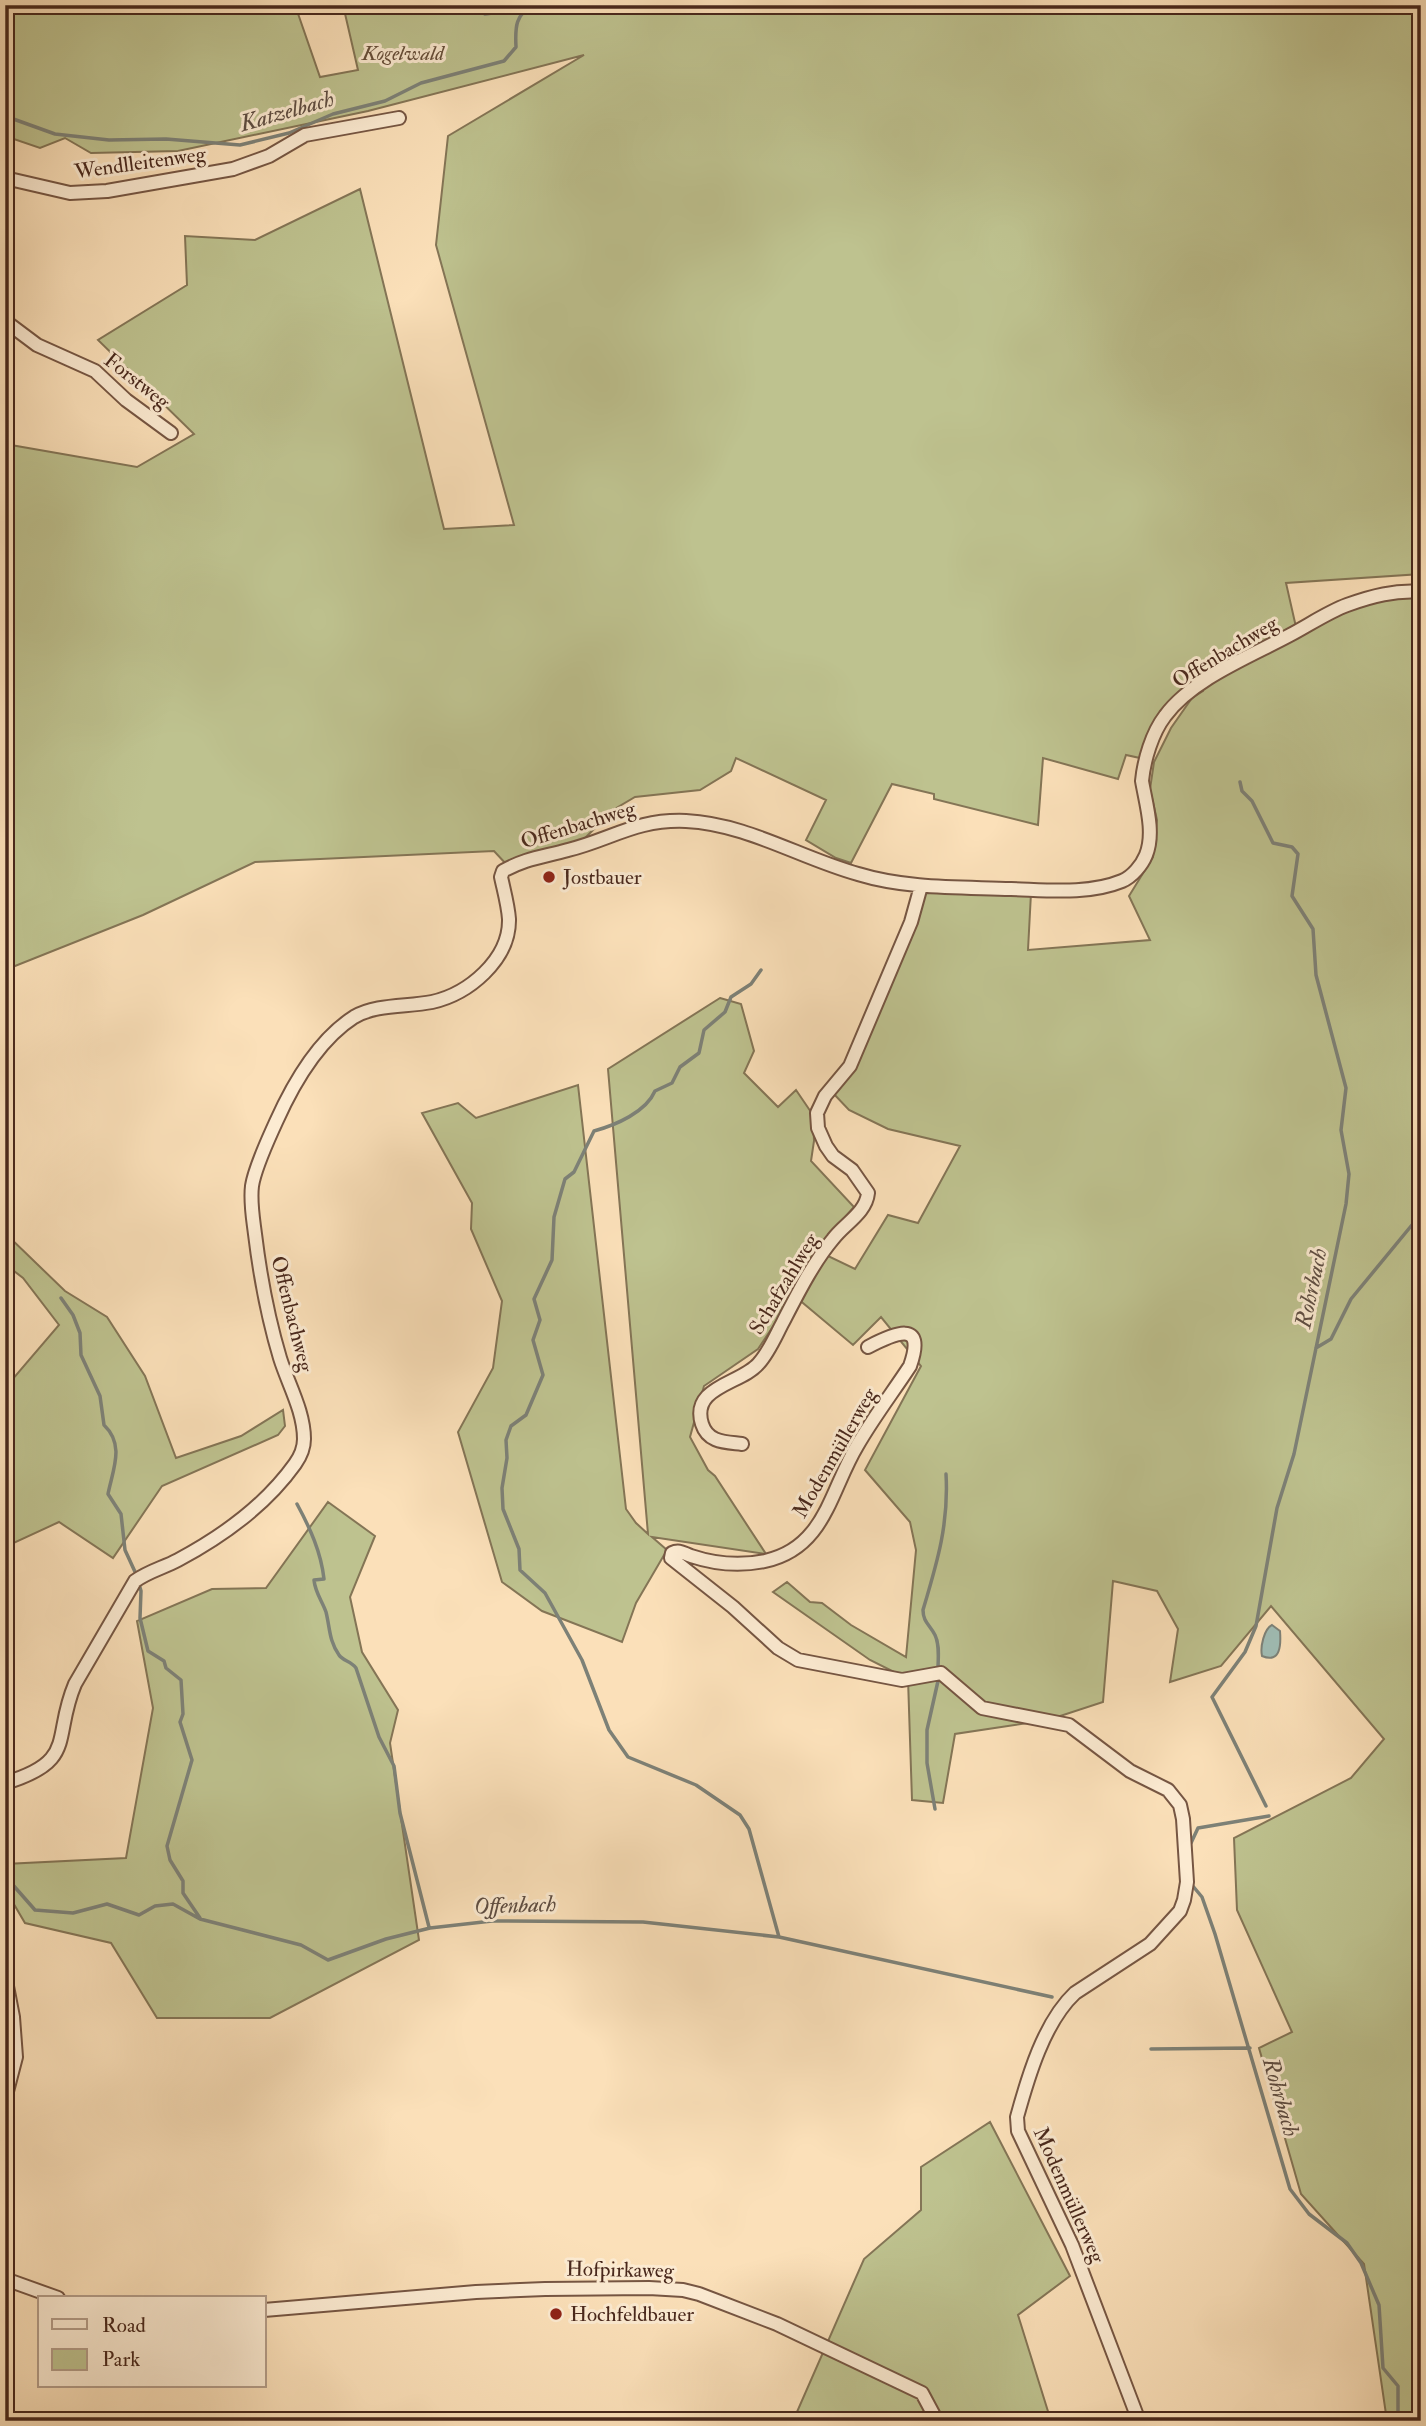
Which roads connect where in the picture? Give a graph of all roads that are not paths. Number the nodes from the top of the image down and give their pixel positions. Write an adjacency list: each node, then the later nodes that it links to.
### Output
1 (398, 118): 2 (street, Wendlleitenweg)
2 (5, 178)
3 (5, 321): 4 (street, Forstweg)
4 (171, 433)
5 (1421, 592): 6 (street, Offenbachweg)
6 (921, 886): 8 (street, Schafzahlweg); 9 (street, Offenbachweg)
7 (867, 1347): 16 (street, Modenmüllerweg)
8 (742, 1444)
9 (5, 1783)
10 (5, 1976): 11 (street)
11 (5, 2099)
12 (5, 2279): 13 (street)
13 (52, 2296)
14 (266, 2310): 15 (street, Hofpirkaweg)
15 (937, 2421)
16 (1139, 2421)

